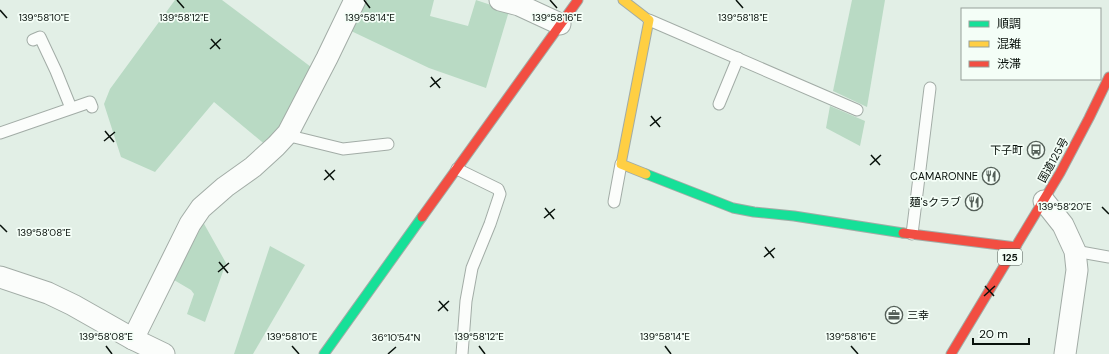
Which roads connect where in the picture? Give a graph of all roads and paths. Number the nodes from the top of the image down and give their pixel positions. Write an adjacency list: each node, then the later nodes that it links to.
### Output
1 (355, 0): 16 (street)
2 (578, 0): 6 (main road)
3 (623, 0): 5 (main road)
4 (514, 2): 6 (street)
5 (649, 20): 8 (lane); 18 (main road)
6 (560, 24): 19 (main road)
7 (33, 40): 13 (lane)
8 (738, 58): 11 (lane); 14 (lane)
9 (1109, 77): 20 (main road, 国道125号 / 125)
10 (930, 88): 22 (lane)
11 (719, 104)
12 (92, 107): 13 (lane)
13 (71, 108): 15 (lane)
14 (857, 110)
15 (0, 133)
16 (288, 133): 17 (lane); 27 (street)
17 (388, 144)
18 (621, 164): 21 (lane); 22 (main road)
19 (457, 169): 29 (main road); 30 (lane)
20 (1044, 201): 23 (main road, 国道125号 / 125); 24 (street)
21 (614, 202)
22 (912, 234): 23 (main road)
23 (1016, 247): 31 (main road, 国道125号 / 125)
24 (1075, 251): 25 (lane); 32 (street)
25 (1109, 257)
26 (0, 277): 27 (street)
27 (133, 339): 28 (street)
28 (164, 354)
29 (324, 354)
30 (462, 354)
31 (951, 354)
32 (1065, 354)

